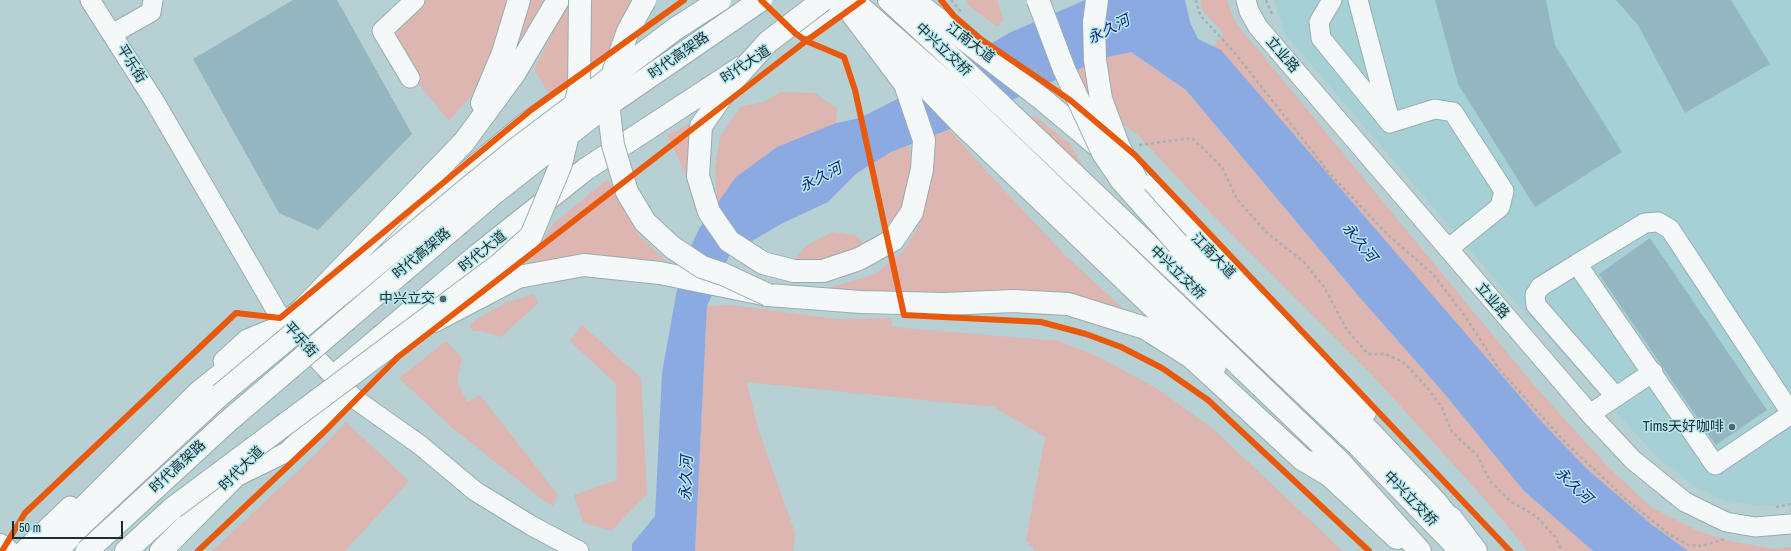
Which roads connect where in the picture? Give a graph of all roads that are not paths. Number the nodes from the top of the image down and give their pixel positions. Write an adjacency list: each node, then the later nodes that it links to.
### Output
1 (90, 0): 22 (street, 平乐街)
2 (152, 0): 22 (street)
3 (415, 0): 23 (street)
4 (519, 0): 25 (main road)
5 (558, 0): 25 (main road)
6 (580, 0): 31 (main road, bridge)
7 (645, 0): 29 (main road, bridge)
8 (701, 0): 30 (main road)
9 (720, 0): 34 (main road, 时代高架路, bridge)
10 (761, 0): 46 (main road, 时代高架路, bridge)
11 (823, 0): 12 (main road, bridge)
12 (842, 0): 33 (main road, 时代大道)
13 (846, 0): 39 (main road)
14 (852, 0): 39 (main road, 中兴立交桥)
15 (889, 0): 38 (main road, 中兴立交桥)
16 (913, 0): 53 (main road, 江南大道)
17 (1038, 0): 26 (main road, bridge)
18 (1097, 0): 26 (main road, bridge)
19 (1246, 0): 27 (street, 立业路)
20 (1332, 0): 24 (street)
21 (1358, 0): 24 (street)
22 (112, 34): 30 (street, 平乐街)
23 (410, 78)
24 (1390, 123): 27 (street)
25 (464, 142): 34 (main road, bridge)
26 (1178, 244): 38 (main road)
27 (1448, 249): 36 (street, 立业路)
28 (1577, 264): 32 (street); 35 (street); 37 (street)
29 (768, 295): 31 (main road, bridge); 39 (main road)
30 (284, 324): 33 (street, 平乐街); 43 (street); 44 (main road)
31 (397, 341): 47 (main road, bridge)
32 (1653, 372): 35 (street); 37 (street)
33 (341, 385): 48 (main road, 时代大道); 49 (street, 平乐街)
34 (220, 395): 45 (main road, 时代高架路)
35 (1616, 397): 36 (street)
36 (1590, 414): 40 (street, 立业路)
37 (1791, 414)
38 (1364, 438): 52 (main road, 中兴立交桥); 53 (main road)
39 (1335, 469): 50 (main road); 51 (main road, 中兴立交桥)
40 (1791, 524)
41 (0, 545): 42 (main road)
42 (8, 551)
43 (23, 551)
44 (40, 551)
45 (57, 551)
46 (87, 551)
47 (126, 551)
48 (161, 551)
49 (579, 551)
50 (1411, 551)
51 (1420, 551)
52 (1461, 551)
53 (1475, 551)

